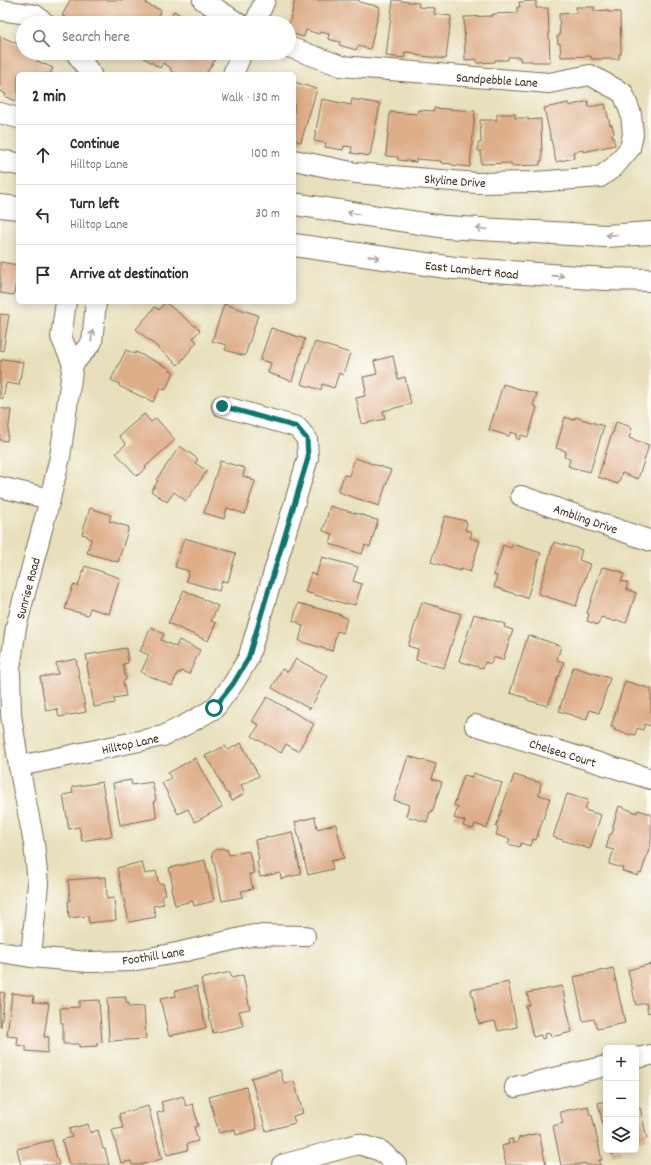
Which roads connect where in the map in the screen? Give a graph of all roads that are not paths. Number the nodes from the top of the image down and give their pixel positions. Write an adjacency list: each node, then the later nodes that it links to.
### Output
1 (203, 0): 5 (street)
2 (266, 0): 6 (street)
3 (0, 10): 4 (street)
4 (36, 16)
5 (227, 16)
6 (259, 16)
7 (296, 49): 17 (street, Sandpebble Lane)
8 (81, 60): 10 (street)
9 (239, 60): 11 (street)
10 (90, 72)
11 (234, 72)
12 (0, 113): 13 (street)
13 (16, 117)
14 (296, 160): 17 (street, Skyline Drive)
15 (0, 161): 16 (main road)
16 (16, 164)
17 (614, 167)
18 (296, 204): 21 (main road, one-way to 18)
19 (0, 206): 20 (main road)
20 (16, 208)
21 (651, 233)
22 (296, 246): 23 (main road, East Lambert Road, one-way to 23)
23 (651, 280)
24 (66, 304): 26 (street)
25 (96, 304): 26 (street, one-way to 25)
26 (73, 364): 30 (street, Sunrise Road)
27 (222, 406): 33 (street, Hilltop Lane)
28 (0, 487): 30 (street)
29 (521, 496): 31 (street, Ambling Drive)
30 (50, 499): 33 (street, Sunrise Road)
31 (651, 541)
32 (475, 725): 34 (street, Chelsea Court)
33 (19, 766): 37 (street, Sunrise Road)
34 (651, 779)
35 (305, 936): 37 (street, Foothill Lane)
36 (0, 952): 37 (street, Foothill Lane)
37 (31, 957)
38 (651, 1055): 39 (street)
39 (639, 1057)
40 (603, 1067): 41 (street)
41 (515, 1087)
42 (282, 1165): 43 (street)
43 (396, 1165)

